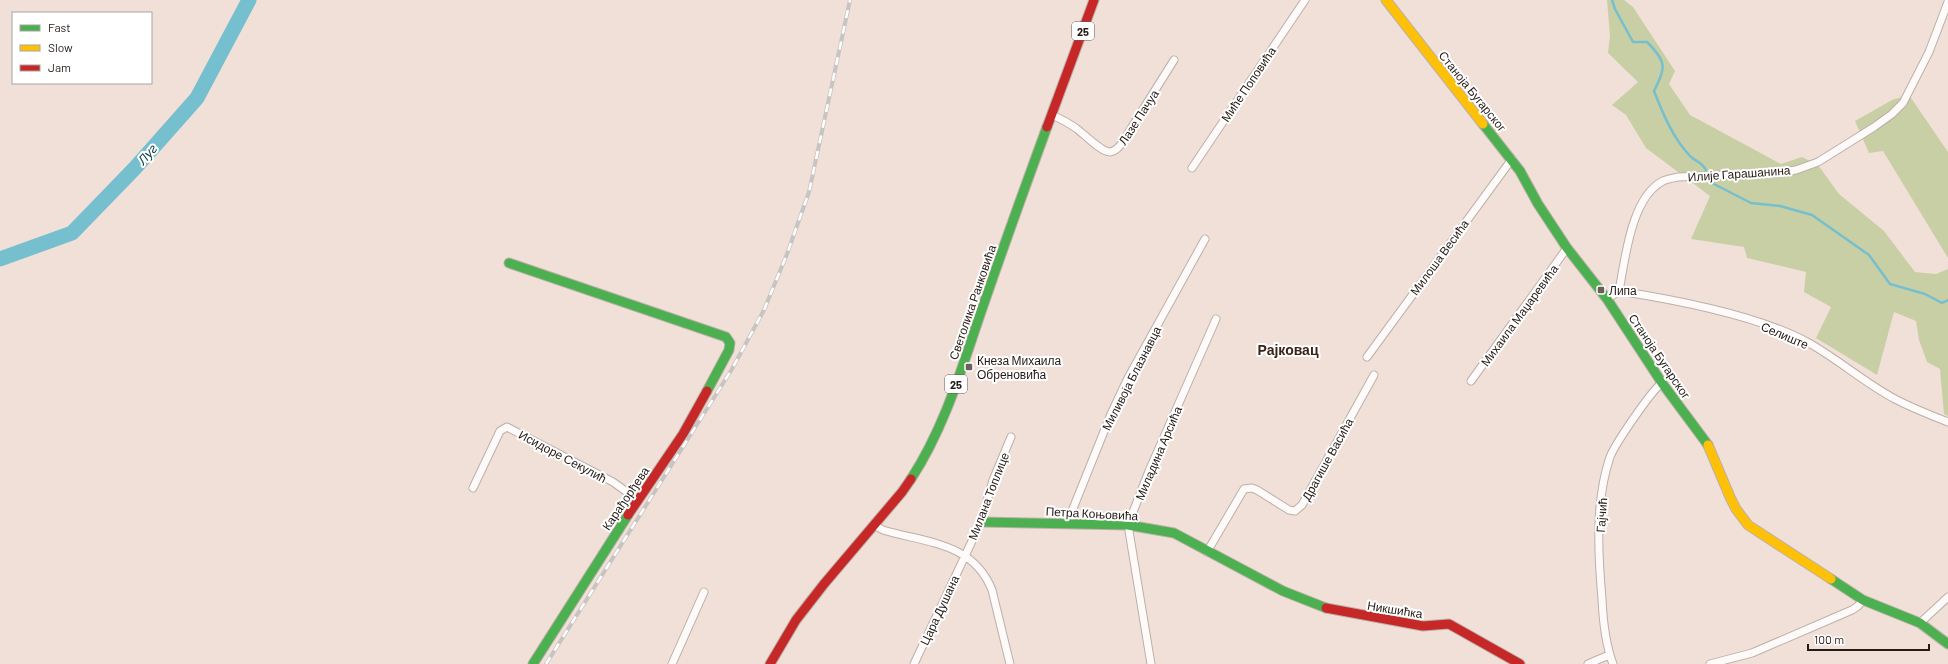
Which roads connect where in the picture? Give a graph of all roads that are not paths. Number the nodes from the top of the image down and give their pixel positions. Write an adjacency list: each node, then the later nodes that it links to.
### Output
1 (1094, 0): 6 (street, Светолика Ранковића / 25)
2 (1304, 0): 8 (street, Миће Поповића)
3 (1386, 0): 7 (street, Станоја Бугарског)
4 (1948, 2): 12 (street, Илије Гарашанина)
5 (1174, 60): 6 (street, Лазе Пачуа)
6 (1052, 115): 25 (street, Светолика Ранковића / 25)
7 (1512, 158): 10 (street, Станоја Бугарског); 15 (street, Милоша Весића)
8 (1192, 168)
9 (1205, 239): 24 (street, Миливоја Блазнавца)
10 (1567, 248): 13 (street, Станоја Бугарског); 17 (street, Михаила Маџаревића)
11 (509, 263): 22 (street, Карађорђева)
12 (1619, 291): 13 (street); 19 (street, Селиште)
13 (1608, 299): 18 (street, Станоја Бугарског)
14 (1216, 319): 26 (street, Миладина Арсића)
15 (1367, 357)
16 (1374, 375): 27 (street, Драгише Васића)
17 (1470, 380)
18 (1662, 383): 32 (street, Станоја Бугарског); 35 (street, Гајчић)
19 (1948, 422)
20 (1011, 437): 23 (street, Милана Топлице)
21 (473, 488): 22 (street, Исидоре Секулић)
22 (638, 500): 36 (street, Карађорђева)
23 (981, 522): 24 (street, Петра Коњовића); 28 (street, Милана Топлице)
24 (1069, 523): 26 (street, Петра Коњовића)
25 (874, 525): 28 (street); 38 (street, Светолика Ранковића / 25)
26 (1128, 525): 27 (street, Петра Коњовића); 41 (street)
27 (1207, 552): 29 (street, Петра Коњовића)
28 (965, 555): 39 (street, Цара Душана); 40 (street)
29 (1283, 591): 42 (street, Никшићка)
30 (704, 592): 37 (street)
31 (1948, 597): 33 (street)
32 (1863, 600): 33 (street, Станоја Бугарског); 45 (street)
33 (1920, 623): 34 (street, Станоја Бугарског)
34 (1948, 644)
35 (1609, 654): 43 (street); 44 (street, Гајчић)
36 (533, 664)
37 (672, 664)
38 (770, 664)
39 (914, 664)
40 (1010, 664)
41 (1151, 664)
42 (1520, 664)
43 (1588, 664)
44 (1613, 664)
45 (1710, 664)

